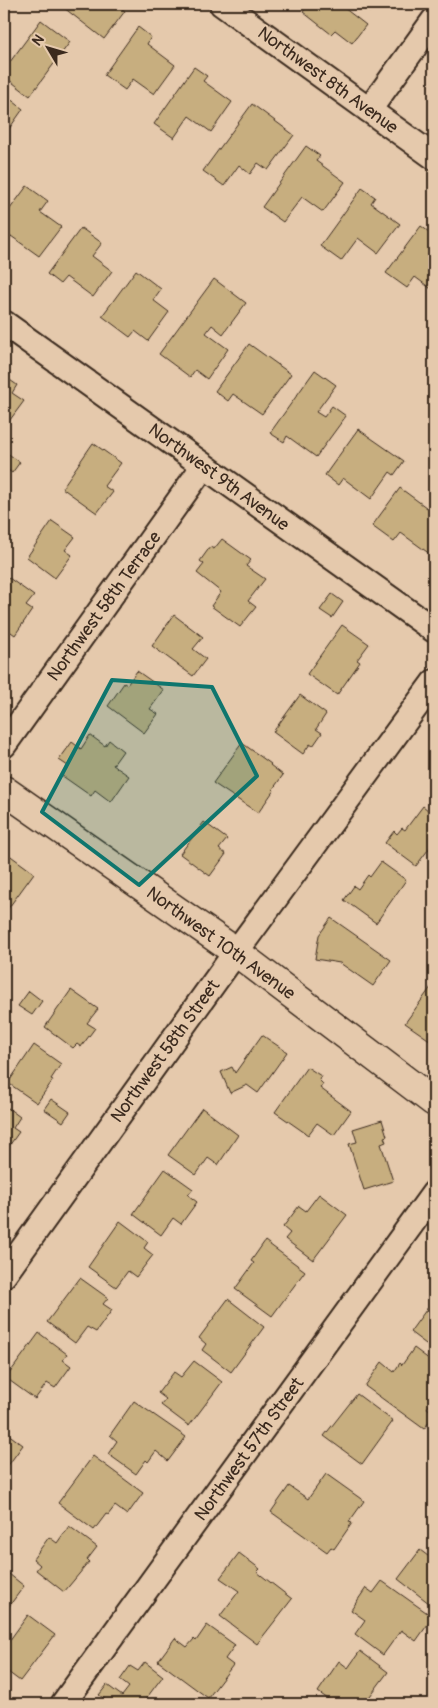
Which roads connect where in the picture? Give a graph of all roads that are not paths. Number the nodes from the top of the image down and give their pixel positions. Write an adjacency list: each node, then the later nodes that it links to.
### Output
1 (222, 4): 3 (street, Northwest 8th Avenue)
2 (434, 20): 3 (street)
3 (369, 110): 4 (street, Northwest 8th Avenue)
4 (434, 157)
5 (4, 323): 6 (street, Northwest 9th Avenue)
6 (203, 467): 7 (street, Northwest 9th Avenue); 9 (street, Northwest 58th Terrace)
7 (434, 630)
8 (434, 682): 11 (street, Northwest 58th Street)
9 (4, 745)
10 (4, 790): 11 (street, Northwest 10th Avenue)
11 (236, 952): 12 (street, Northwest 10th Avenue); 14 (street, Northwest 58th Street)
12 (434, 1102)
13 (434, 1193): 15 (street, Northwest 57th Street)
14 (4, 1275)
15 (63, 1704)

